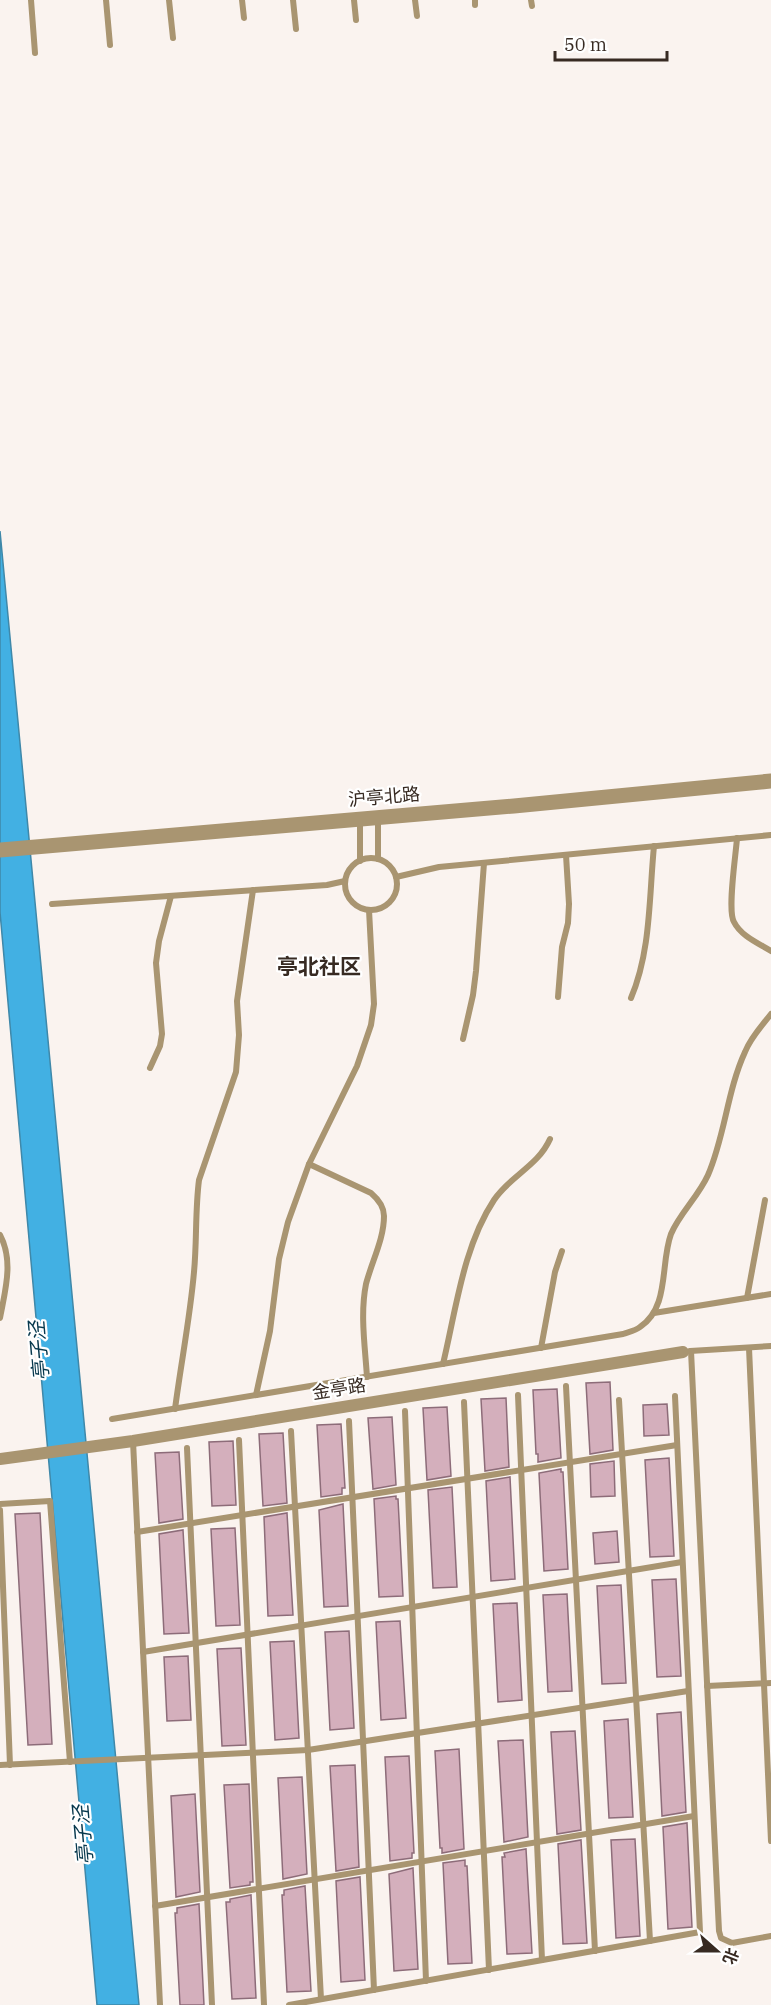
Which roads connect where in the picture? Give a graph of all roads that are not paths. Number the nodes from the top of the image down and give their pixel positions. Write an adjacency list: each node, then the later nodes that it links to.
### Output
1 (31, 0): 14 (lane)
2 (106, 0): 13 (lane)
3 (168, 0): 12 (lane)
4 (242, 0): 9 (lane)
5 (293, 0): 11 (lane)
6 (354, 0): 10 (lane)
7 (415, 0): 8 (lane)
8 (417, 16)
9 (244, 18)
10 (356, 20)
11 (296, 29)
12 (173, 38)
13 (110, 45)
14 (35, 53)
15 (771, 781): 16 (street, 沪亭北路)
16 (378, 818): 17 (street, 沪亭北路); 23 (lane)
17 (360, 819): 21 (street, 沪亭北路); 24 (lane)
18 (771, 835): 19 (lane)
19 (737, 838): 20 (lane); 32 (lane)
20 (654, 846): 22 (lane); 34 (lane)
21 (0, 850)
22 (566, 855): 25 (lane); 33 (lane)
23 (378, 859): 24 (lane); 26 (lane)
24 (360, 861): 27 (lane)
25 (484, 863): 26 (lane); 36 (lane)
26 (396, 877): 31 (lane)
27 (345, 881): 28 (lane); 31 (lane)
28 (253, 890): 29 (lane); 59 (lane)
29 (171, 896): 30 (lane); 37 (lane)
30 (52, 904)
31 (369, 910): 39 (lane)
32 (771, 951)
33 (558, 997)
34 (631, 998)
35 (771, 1014): 45 (lane)
36 (463, 1039)
37 (150, 1068)
38 (550, 1139): 51 (lane)
39 (309, 1164): 52 (lane); 54 (lane)
40 (765, 1200): 44 (lane)
41 (0, 1235): 46 (lane)
42 (562, 1251): 49 (lane)
43 (771, 1294): 44 (lane)
44 (747, 1298): 45 (lane)
45 (654, 1313): 49 (lane)
46 (0, 1318)
47 (771, 1346): 48 (lane)
48 (749, 1347): 50 (lane); 92 (lane)
49 (541, 1348): 51 (lane)
50 (687, 1351): 65 (street, 金亭路); 93 (lane)
51 (443, 1364): 52 (lane)
52 (367, 1377): 54 (lane)
53 (566, 1386): 70 (lane)
54 (256, 1395): 59 (lane)
55 (518, 1395): 71 (lane)
56 (675, 1396): 66 (lane)
57 (619, 1400): 68 (lane)
58 (464, 1402): 72 (lane)
59 (175, 1409): 61 (lane)
60 (405, 1411): 73 (lane)
61 (112, 1419)
62 (349, 1421): 74 (lane)
63 (291, 1431): 76 (lane)
64 (239, 1440): 78 (lane)
65 (133, 1441): 69 (street, 金亭路); 80 (lane)
66 (677, 1445): 68 (lane); 81 (lane)
67 (187, 1448): 79 (lane)
68 (622, 1454): 70 (lane); 82 (lane)
69 (0, 1459)
70 (570, 1463): 71 (lane); 83 (lane)
71 (521, 1471): 72 (lane); 84 (lane)
72 (468, 1479): 73 (lane); 85 (lane)
73 (408, 1489): 74 (lane); 86 (lane)
74 (352, 1498): 76 (lane); 87 (lane)
75 (0, 1504): 105 (lane)
76 (295, 1507): 78 (lane); 88 (lane)
77 (0, 1509): 106 (lane)
78 (242, 1515): 79 (lane); 89 (lane)
79 (190, 1524): 80 (lane); 90 (lane)
80 (137, 1532): 91 (lane)
81 (682, 1562): 82 (lane); 94 (lane)
82 (629, 1571): 83 (lane); 95 (lane)
83 (576, 1580): 84 (lane); 96 (lane)
84 (526, 1588): 85 (lane); 97 (lane)
85 (473, 1597): 86 (lane); 98 (lane)
86 (412, 1607): 87 (lane); 99 (lane)
87 (357, 1616): 88 (lane); 100 (lane)
88 (302, 1625): 89 (lane); 101 (lane)
89 (248, 1634): 90 (lane); 102 (lane)
90 (196, 1643): 91 (lane); 103 (lane)
91 (143, 1652): 104 (lane)
92 (768, 1683): 93 (lane); 111 (lane)
93 (707, 1686): 120 (lane)
94 (688, 1690): 95 (lane); 108 (lane)
95 (636, 1699): 96 (lane); 109 (lane)
96 (582, 1707): 97 (lane); 110 (lane)
97 (532, 1715): 98 (lane); 112 (lane)
98 (478, 1724): 99 (lane); 113 (lane)
99 (417, 1733): 100 (lane); 114 (lane)
100 (363, 1742): 101 (lane); 115 (lane)
101 (308, 1750): 102 (lane); 116 (lane)
102 (253, 1753): 103 (lane); 117 (lane)
103 (201, 1756): 104 (lane); 118 (lane)
104 (148, 1759): 105 (lane); 119 (lane)
105 (70, 1762): 106 (lane)
106 (10, 1765): 107 (lane)
107 (0, 1766)
108 (694, 1816): 109 (lane); 121 (lane)
109 (644, 1825): 110 (lane); 121 (lane)
110 (589, 1834): 112 (lane); 122 (lane)
111 (771, 1841)
112 (537, 1843): 113 (lane); 123 (lane)
113 (484, 1851): 114 (lane); 124 (lane)
114 (422, 1862): 115 (lane); 125 (lane)
115 (368, 1871): 116 (lane); 126 (lane)
116 (315, 1880): 117 (lane); 127 (lane)
117 (259, 1889): 118 (lane); 130 (lane)
118 (207, 1898): 119 (lane); 129 (lane)
119 (155, 1906): 128 (lane)
120 (771, 1936)
121 (650, 1941): 122 (lane)
122 (595, 1951): 123 (lane)
123 (542, 1960): 124 (lane)
124 (489, 1970): 125 (lane)
125 (426, 1981): 126 (lane)
126 (374, 1990): 127 (lane)
127 (321, 1999): 131 (lane)
128 (160, 2005)
129 (212, 2005)
130 (264, 2005)
131 (289, 2005)

